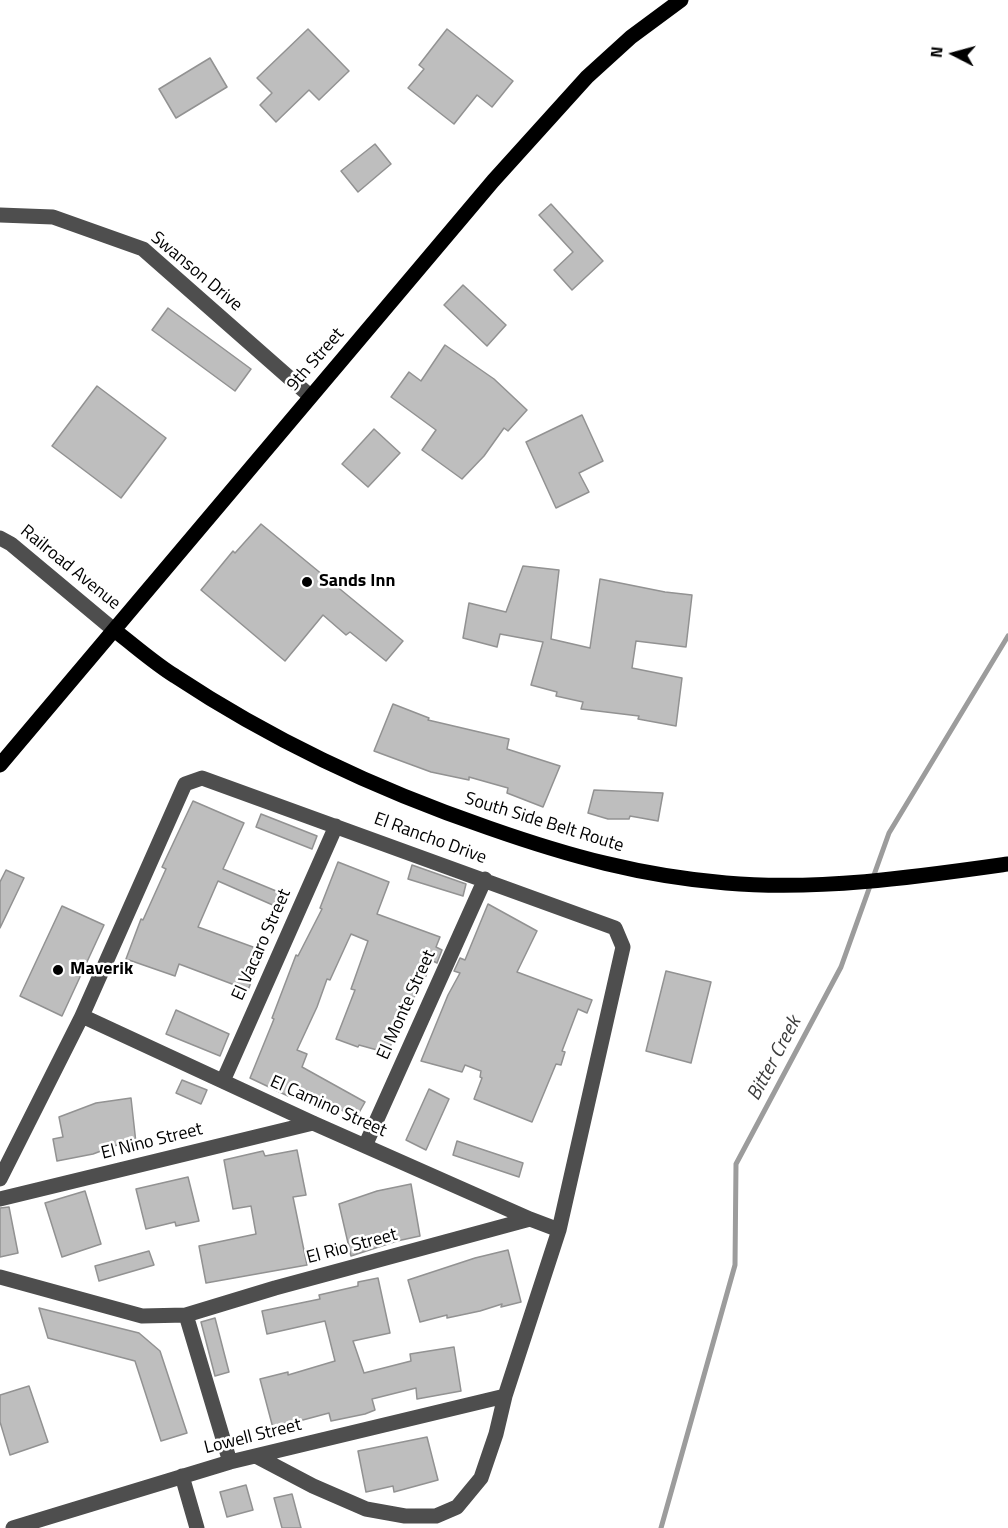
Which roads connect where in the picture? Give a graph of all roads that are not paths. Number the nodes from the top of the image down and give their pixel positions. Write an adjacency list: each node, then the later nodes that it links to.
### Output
1 (681, 0): 3 (main road, 9th Street)
2 (0, 215): 3 (street, Swanson Drive)
3 (310, 396): 5 (main road, 9th Street)
4 (0, 538): 5 (street, Railroad Avenue)
5 (114, 630): 6 (main road, 9th Street); 8 (main road, South Side Belt Route)
6 (0, 765)
7 (336, 826): 9 (street, El Rancho Drive); 10 (street, El Rancho Drive); 11 (street, El Vacaro Street)
8 (1008, 864)
9 (485, 879): 13 (street, El Monte Street); 17 (street, El Rancho Drive)
10 (82, 1016): 11 (street, El Camino Street); 14 (street, El Rancho Drive)
11 (223, 1080): 12 (street, El Camino Street)
12 (313, 1123): 13 (street, El Camino Street); 15 (street, El Nino Street)
13 (365, 1146): 16 (street, El Camino Street)
14 (0, 1179)
15 (0, 1199)
16 (530, 1219): 17 (street, El Camino Street); 19 (street, El Rio Street)
17 (559, 1230): 20 (street, El Rancho Drive)
18 (0, 1276): 19 (street, El Rio Street)
19 (186, 1315): 22 (street)
20 (506, 1396): 21 (street, Lowell Street); 21 (street, El Rancho Drive)
21 (256, 1456): 22 (street, Lowell Street)
22 (230, 1462): 23 (street, Lowell Street)
23 (182, 1476): 24 (street, Lowell Street); 25 (street)
24 (13, 1528)
25 (197, 1528)

